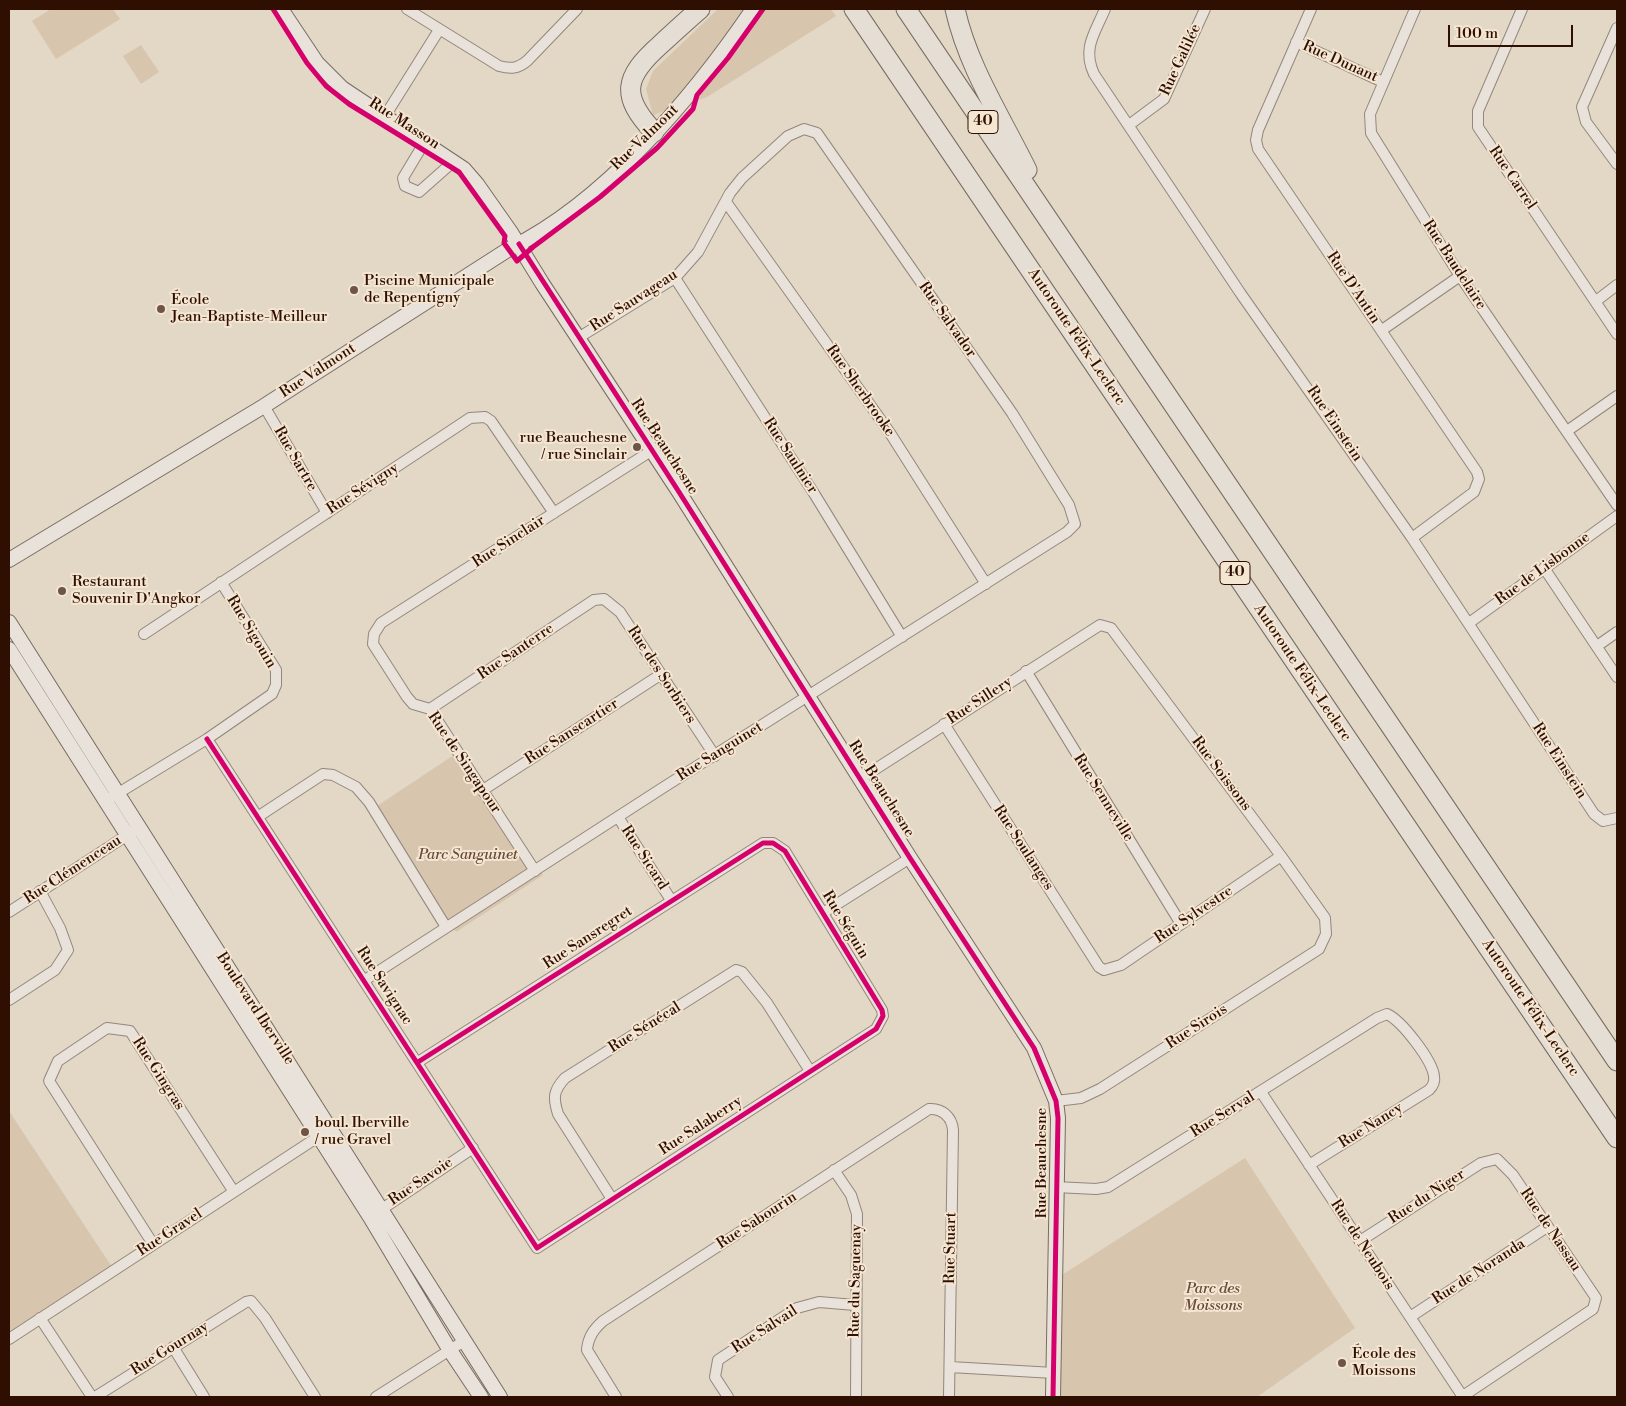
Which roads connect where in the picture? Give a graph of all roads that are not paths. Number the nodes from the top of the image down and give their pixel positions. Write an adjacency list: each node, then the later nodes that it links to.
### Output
1 (281, 9): 18 (street, Rue Masson)
2 (408, 9): 15 (street)
3 (700, 9): 21 (highway)
4 (753, 9): 21 (street, Rue Valmont)
5 (854, 9): 99 (highway, Autoroute Félix-Leclerc / 40)
6 (906, 9): 26 (highway, 40)
7 (955, 9): 26 (highway)
8 (1105, 9): 19 (street, Rue Einstein)
9 (1205, 9): 19 (street, Rue Galilée)
10 (1310, 9): 16 (street, Rue D'Antin)
11 (1415, 9): 17 (street, Rue Baudelaire)
12 (1522, 9): 31 (street, Rue Carrel)
13 (573, 10): 15 (street)
14 (1617, 28): 24 (street)
15 (440, 30): 18 (street)
16 (1296, 42): 17 (street, Rue Dunant); 32 (street, Rue D'Antin)
17 (1383, 82): 28 (street, Rue Baudelaire)
18 (385, 116): 22 (street, Rue Masson)
19 (1129, 125): 44 (street, Rue Einstein)
20 (804, 130): 25 (street, Rue Sauvageau); 43 (street, Rue Salvador)
21 (654, 132): 27 (street, Rue Valmont)
22 (424, 143): 23 (street, Rue Masson); 23 (street, Rue Masson)
23 (454, 161): 27 (street, Rue Masson)
24 (1617, 164)
25 (726, 202): 29 (street, Rue Sauvageau); 48 (street, Rue Sherbrooke)
26 (1060, 236): 90 (highway, 40)
27 (518, 244): 34 (street, Rue Beauchesne); 36 (street, Rue Valmont)
28 (1460, 276): 32 (street); 37 (street, Rue Baudelaire)
29 (675, 278): 34 (street, Rue Sauvageau); 55 (street, Rue Saulnier)
30 (1617, 284): 31 (street)
31 (1596, 301): 33 (street, Rue Carrel)
32 (1382, 330): 44 (street, Rue D'Antin)
33 (1617, 334)
34 (578, 338): 38 (street, Rue Beauchesne)
35 (1617, 396): 37 (street)
36 (264, 406): 40 (street, Rue Sartre); 45 (street, Rue Valmont)
37 (1567, 431): 39 (street, Rue Baudelaire)
38 (652, 450): 41 (street, Rue Sinclair); 62 (street, Rue Beauchesne)
39 (1617, 505)
40 (327, 513): 41 (street, Rue Sévigny); 47 (street, Rue Sévigny)
41 (554, 513): 56 (street, Rue Sinclair)
42 (1617, 516): 46 (street, Rue de Lisbonne)
43 (1075, 524): 48 (street, Rue Sanguinet)
44 (1412, 538): 51 (street, Rue Einstein)
45 (9, 560)
46 (1544, 568): 51 (street, Rue de Lisbonne); 57 (street)
47 (221, 582): 54 (street, Rue Sévigny); 65 (street, Rue Sigouin)
48 (986, 584): 55 (street, Rue Sanguinet)
49 (604, 599): 60 (street, Rue des Sorbiers); 63 (street, Rue Santerre)
50 (9, 622): 69 (street, Boulevard Iberville)
51 (1469, 623): 73 (street, Rue Einstein)
52 (1100, 625): 59 (street, Rue Sillery); 76 (street, Rue Soissons)
53 (1617, 632): 57 (street)
54 (144, 634)
55 (902, 637): 62 (street, Rue Sanguinet)
56 (372, 638): 63 (street, Rue de Singapour)
57 (1596, 646): 61 (street)
58 (9, 649): 70 (street, Boulevard Iberville)
59 (1026, 671): 64 (street, Rue Sillery); 83 (street, Rue Senneville)
60 (660, 675): 66 (street, Rue des Sorbiers); 68 (street, Rue Sanscartier)
61 (1617, 676)
62 (809, 697): 66 (street, Rue Sanguinet); 67 (street, Rue Beauchesne)
63 (430, 709): 68 (street, Rue de Singapour)
64 (944, 724): 67 (street, Rue Sillery); 86 (street, Rue Soulanges)
65 (207, 739): 69 (street, Rue Sigouin); 71 (street, Rue Savignac)
66 (715, 756): 72 (street, Rue Sanguinet)
67 (860, 779): 77 (street, Rue Beauchesne)
68 (483, 790): 78 (street, Rue de Singapour)
69 (117, 794): 70 (street, Rue Sigouin); 74 (street, Boulevard Iberville)
70 (105, 801): 74 (street, Boulevard Iberville)
71 (260, 816): 84 (street); 87 (street, Rue Savignac)
72 (618, 817): 78 (street, Rue Sanguinet); 80 (street, Rue Sicard)
73 (1617, 818)
74 (132, 832): 79 (street, Rue Clémenceau); 97 (street, Boulevard Iberville); 98 (street, Boulevard Iberville)
75 (773, 843): 80 (street, Rue Sansregret); 82 (street, Rue Séguin)
76 (1281, 856): 83 (street, Rue Sylvestre); 85 (street, Rue Soissons)
77 (910, 858): 82 (street); 95 (street, Rue Beauchesne)
78 (535, 870): 84 (street, Rue Sanguinet)
79 (40, 891): 81 (street, Rue Clémenceau); 88 (street)
80 (671, 900): 91 (street, Rue Sansregret)
81 (9, 912)
82 (823, 913): 89 (street, Rue Séguin)
83 (1181, 924): 86 (street, Rue Sylvestre)
84 (446, 927): 87 (street, Rue Sanguinet)
85 (1326, 934): 95 (street, Rue Sirois)
86 (1104, 970)
87 (365, 980): 91 (street, Rue Savignac)
88 (9, 1000)
89 (879, 1026): 92 (street, Rue Salaberry)
90 (1617, 1061)
91 (418, 1062): 100 (street, Rue Savignac)
92 (810, 1071): 106 (street, Rue Salaberry); 106 (street, Rue Sénécal)
93 (1432, 1086): 94 (street, Rue Serval); 102 (street, Rue Nancy)
94 (1261, 1092): 102 (street, Rue de Neubois); 104 (street, Rue Serval)
95 (1056, 1101): 104 (street, Rue Beauchesne)
96 (934, 1109): 103 (street, Rue Sabourin); 119 (street, Rue Stuart)
97 (331, 1128): 98 (street, Rue Gravel); 107 (street, Boulevard Iberville)
98 (318, 1136): 105 (street, Rue Gravel); 107 (street, Boulevard Iberville)
99 (1617, 1138)
100 (473, 1148): 107 (street, Rue Savoie); 111 (street, Rue Savignac)
101 (1497, 1158): 108 (street, Rue de Nassau); 109 (street, Rue du Niger)
102 (1309, 1165): 109 (street, Rue de Neubois)
103 (834, 1170): 112 (street, Rue du Saguenay); 127 (street, Rue Sabourin)
104 (1055, 1187): 120 (street, Rue Beauchesne)
105 (234, 1192): 110 (street, Rue Gravel); 110 (street, Rue Gingras)
106 (612, 1199): 111 (street, Rue Salaberry)
107 (376, 1213): 116 (street, Boulevard Iberville); 118 (street, Boulevard Iberville)
108 (1548, 1227): 113 (street, Rue de Noranda); 132 (street, Rue de Nassau)
109 (1360, 1241): 113 (street, Rue de Neubois)
110 (153, 1244): 114 (street, Rue Gravel)
111 (537, 1248)
112 (855, 1305): 128 (street, Rue Salvail); 129 (street, Rue du Saguenay)
113 (1410, 1317): 132 (street, Rue de Neubois)
114 (40, 1318): 115 (street, Rue Gravel); 121 (street)
115 (9, 1339)
116 (464, 1341): 118 (street); 126 (street, Boulevard Iberville)
117 (173, 1348): 121 (street, Rue Gournay); 122 (street); 123 (street, Rue Gournay)
118 (449, 1350): 124 (street); 125 (street, Boulevard Iberville)
119 (950, 1367): 120 (street); 130 (street, Rue Stuart)
120 (1054, 1374): 131 (street, Rue Beauchesne)
121 (94, 1397)
122 (204, 1397)
123 (314, 1397)
124 (376, 1397)
125 (481, 1397)
126 (500, 1397)
127 (616, 1397)
128 (728, 1397)
129 (856, 1397)
130 (949, 1397)
131 (1053, 1397)
132 (1463, 1397)

